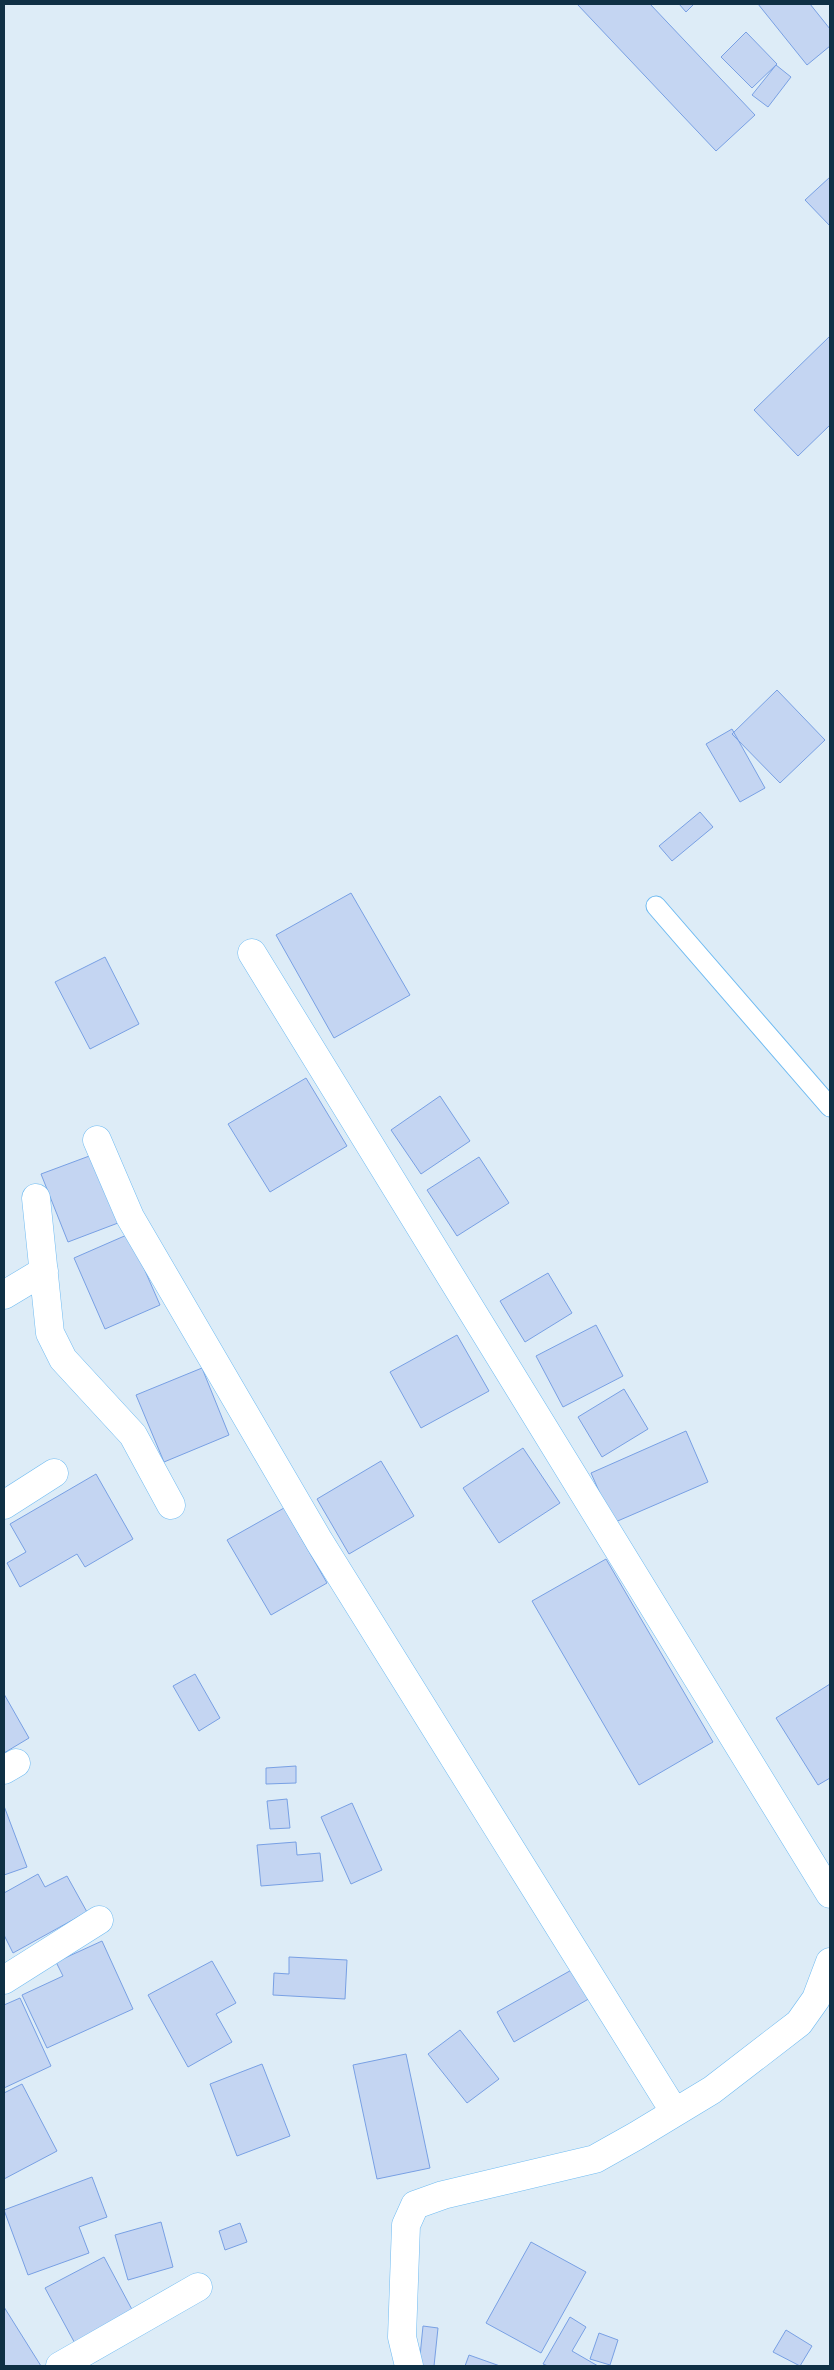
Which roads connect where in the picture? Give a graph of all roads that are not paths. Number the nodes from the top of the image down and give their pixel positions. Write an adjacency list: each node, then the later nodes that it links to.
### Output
1 (656, 906): 3 (lane)
2 (252, 953): 11 (street)
3 (830, 1106)
4 (97, 1140): 15 (street)
5 (36, 1198): 6 (street)
6 (44, 1271): 7 (street); 10 (street)
7 (4, 1295)
8 (54, 1473): 9 (street)
9 (4, 1504)
10 (171, 1505)
11 (830, 1894)
12 (99, 1920): 14 (street)
13 (830, 1962): 15 (street)
14 (4, 1980)
15 (674, 2111): 18 (street)
16 (198, 2287): 17 (street)
17 (60, 2366)
18 (409, 2366)

